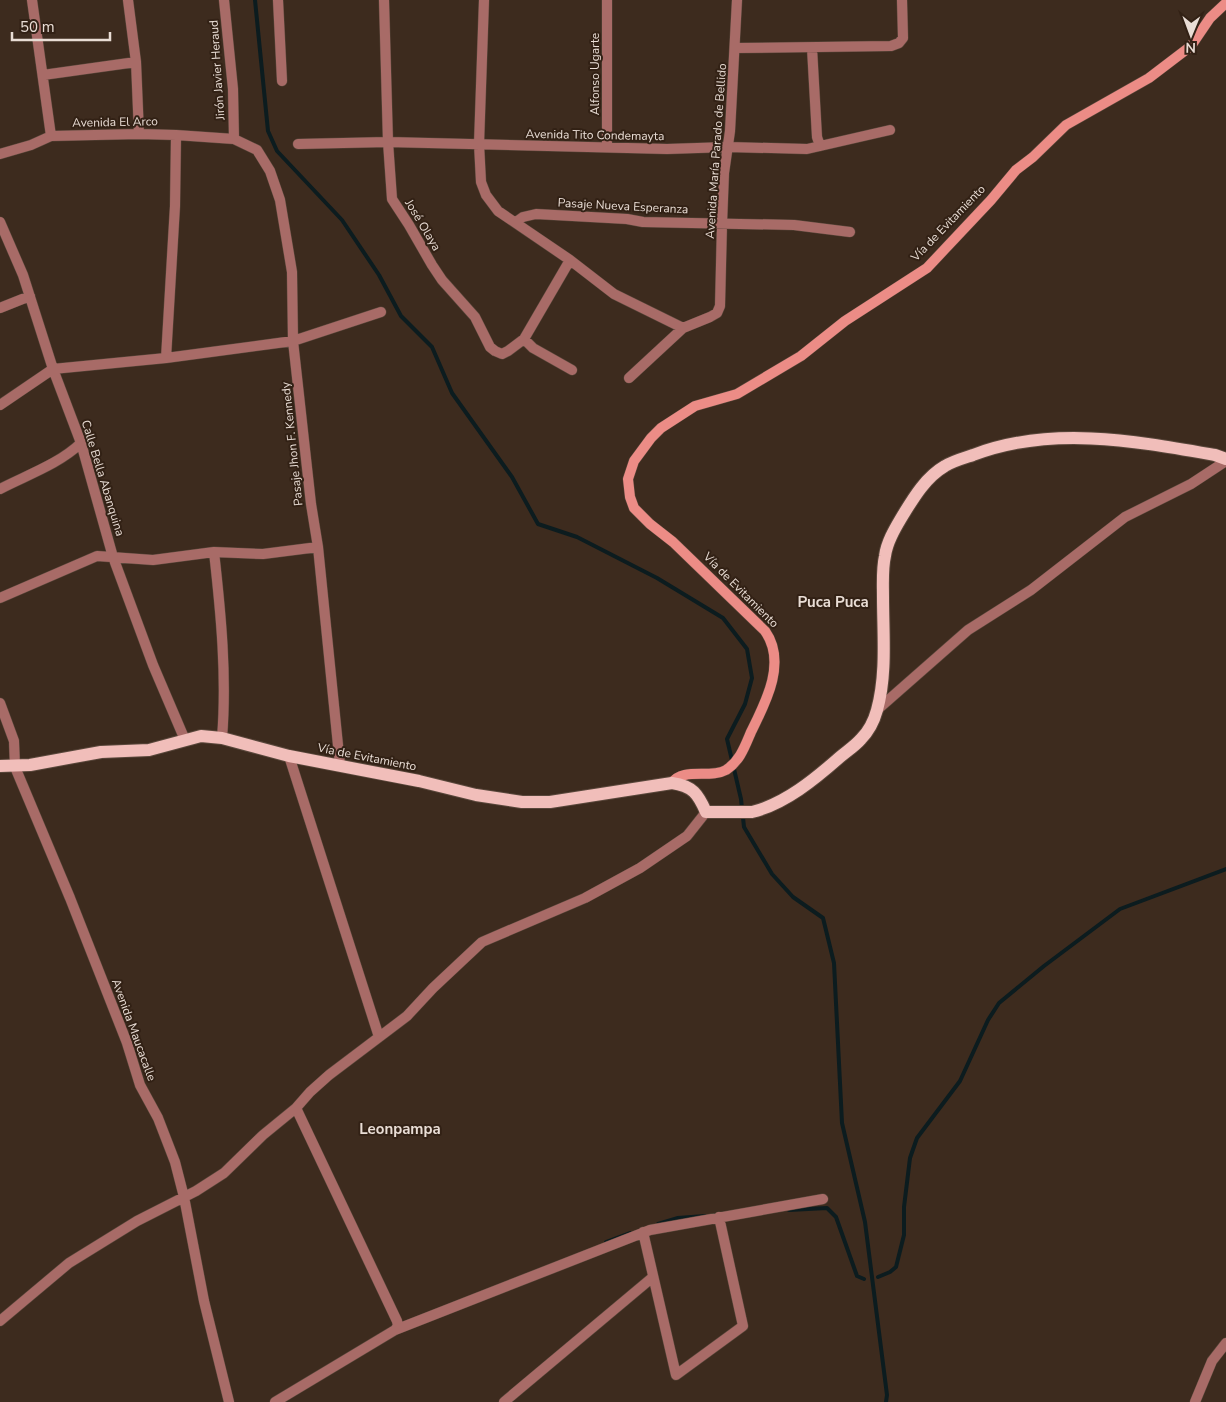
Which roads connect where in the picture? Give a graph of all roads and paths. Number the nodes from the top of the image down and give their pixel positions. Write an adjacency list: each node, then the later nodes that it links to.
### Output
1 (32, 0): 14 (street)
2 (128, 0): 13 (street)
3 (224, 0): 20 (street, Jirón Javier Heraud)
4 (278, 0): 15 (street)
5 (384, 0): 21 (street, José Olaya)
6 (484, 0): 23 (street)
7 (607, 0): 25 (street, Alfonso Ugarte)
8 (736, 0): 11 (street, Avenida María Parado de Bellido)
9 (902, 0): 12 (street)
10 (1226, 3): 59 (main road, Vía de Evitamiento)
11 (735, 48): 12 (street); 26 (street, Avenida María Parado de Bellido)
12 (812, 48): 24 (street)
13 (136, 62): 14 (street); 17 (street)
14 (43, 75): 19 (street)
15 (282, 81)
16 (890, 130): 24 (street, Avenida Tito Condemayta)
17 (139, 134): 18 (street, Avenida El Arco); 19 (street, Avenida El Arco)
18 (176, 135): 20 (street, Avenida El Arco); 39 (street)
19 (51, 136): 27 (street, Avenida El Arco)
20 (234, 139): 38 (street, Pasaje Jhon F. Kennedy)
21 (388, 142): 22 (street, Avenida Tito Condemayta); 23 (street, Avenida Tito Condemayta); 37 (street, José Olaya)
22 (298, 144)
23 (479, 144): 25 (street, Avenida Tito Condemayta); 29 (street)
24 (820, 146): 26 (street, Avenida Tito Condemayta)
25 (607, 147): 26 (street, Avenida Tito Condemayta)
26 (728, 147): 30 (street, Avenida María Parado de Bellido)
27 (0, 154)
28 (0, 222): 33 (street, Calle Bella Abanquina)
29 (516, 222): 30 (street, Pasaje Nueva Esperanza); 32 (street)
30 (722, 224): 31 (street, Pasaje Nueva Esperanza); 36 (street, Avenida María Parado de Bellido)
31 (850, 232)
32 (570, 260): 36 (street); 37 (street)
33 (30, 296): 34 (street); 40 (street, Calle Bella Abanquina)
34 (0, 308)
35 (381, 312): 38 (street)
36 (683, 328): 42 (street, Avenida María Parado de Bellido)
37 (524, 339): 41 (street)
38 (294, 341): 39 (street); 47 (street, Pasaje Jhon F. Kennedy)
39 (166, 358): 40 (street)
40 (53, 369): 43 (street); 44 (street, Calle Bella Abanquina)
41 (572, 370)
42 (629, 378)
43 (0, 405)
44 (81, 443): 46 (street); 49 (street, Calle Bella Abanquina)
45 (1226, 460): 52 (street); 52 (main road)
46 (0, 488)
47 (318, 547): 48 (street); 56 (street, Pasaje Jhon F. Kennedy)
48 (214, 552): 49 (street); 53 (street)
49 (113, 557): 50 (street); 54 (street, Calle Bella Abanquina)
50 (0, 598)
51 (0, 703): 58 (street, Avenida Maucacalle)
52 (877, 710): 60 (main road)
53 (222, 738): 54 (main road, Vía de Evitamiento); 55 (main road, Vía de Evitamiento)
54 (185, 740): 58 (main road, Vía de Evitamiento)
55 (289, 756): 56 (main road, Vía de Evitamiento); 61 (street)
56 (340, 765): 59 (main road, Vía de Evitamiento)
57 (0, 766): 58 (main road, Vía de Evitamiento)
58 (15, 766): 63 (street, Avenida Maucacalle)
59 (672, 783): 60 (main road)
60 (706, 812): 61 (street)
61 (379, 1037): 62 (street)
62 (296, 1108): 63 (street); 69 (street)
63 (184, 1197): 68 (street); 71 (street, Avenida Maucacalle)
64 (823, 1199): 65 (street)
65 (719, 1217): 66 (street); 67 (street)
66 (643, 1232): 67 (street); 69 (street)
67 (654, 1277): 73 (street)
68 (0, 1321)
69 (395, 1330): 72 (street)
70 (1226, 1343): 74 (street)
71 (229, 1402)
72 (275, 1402)
73 (504, 1402)
74 (1195, 1402)

